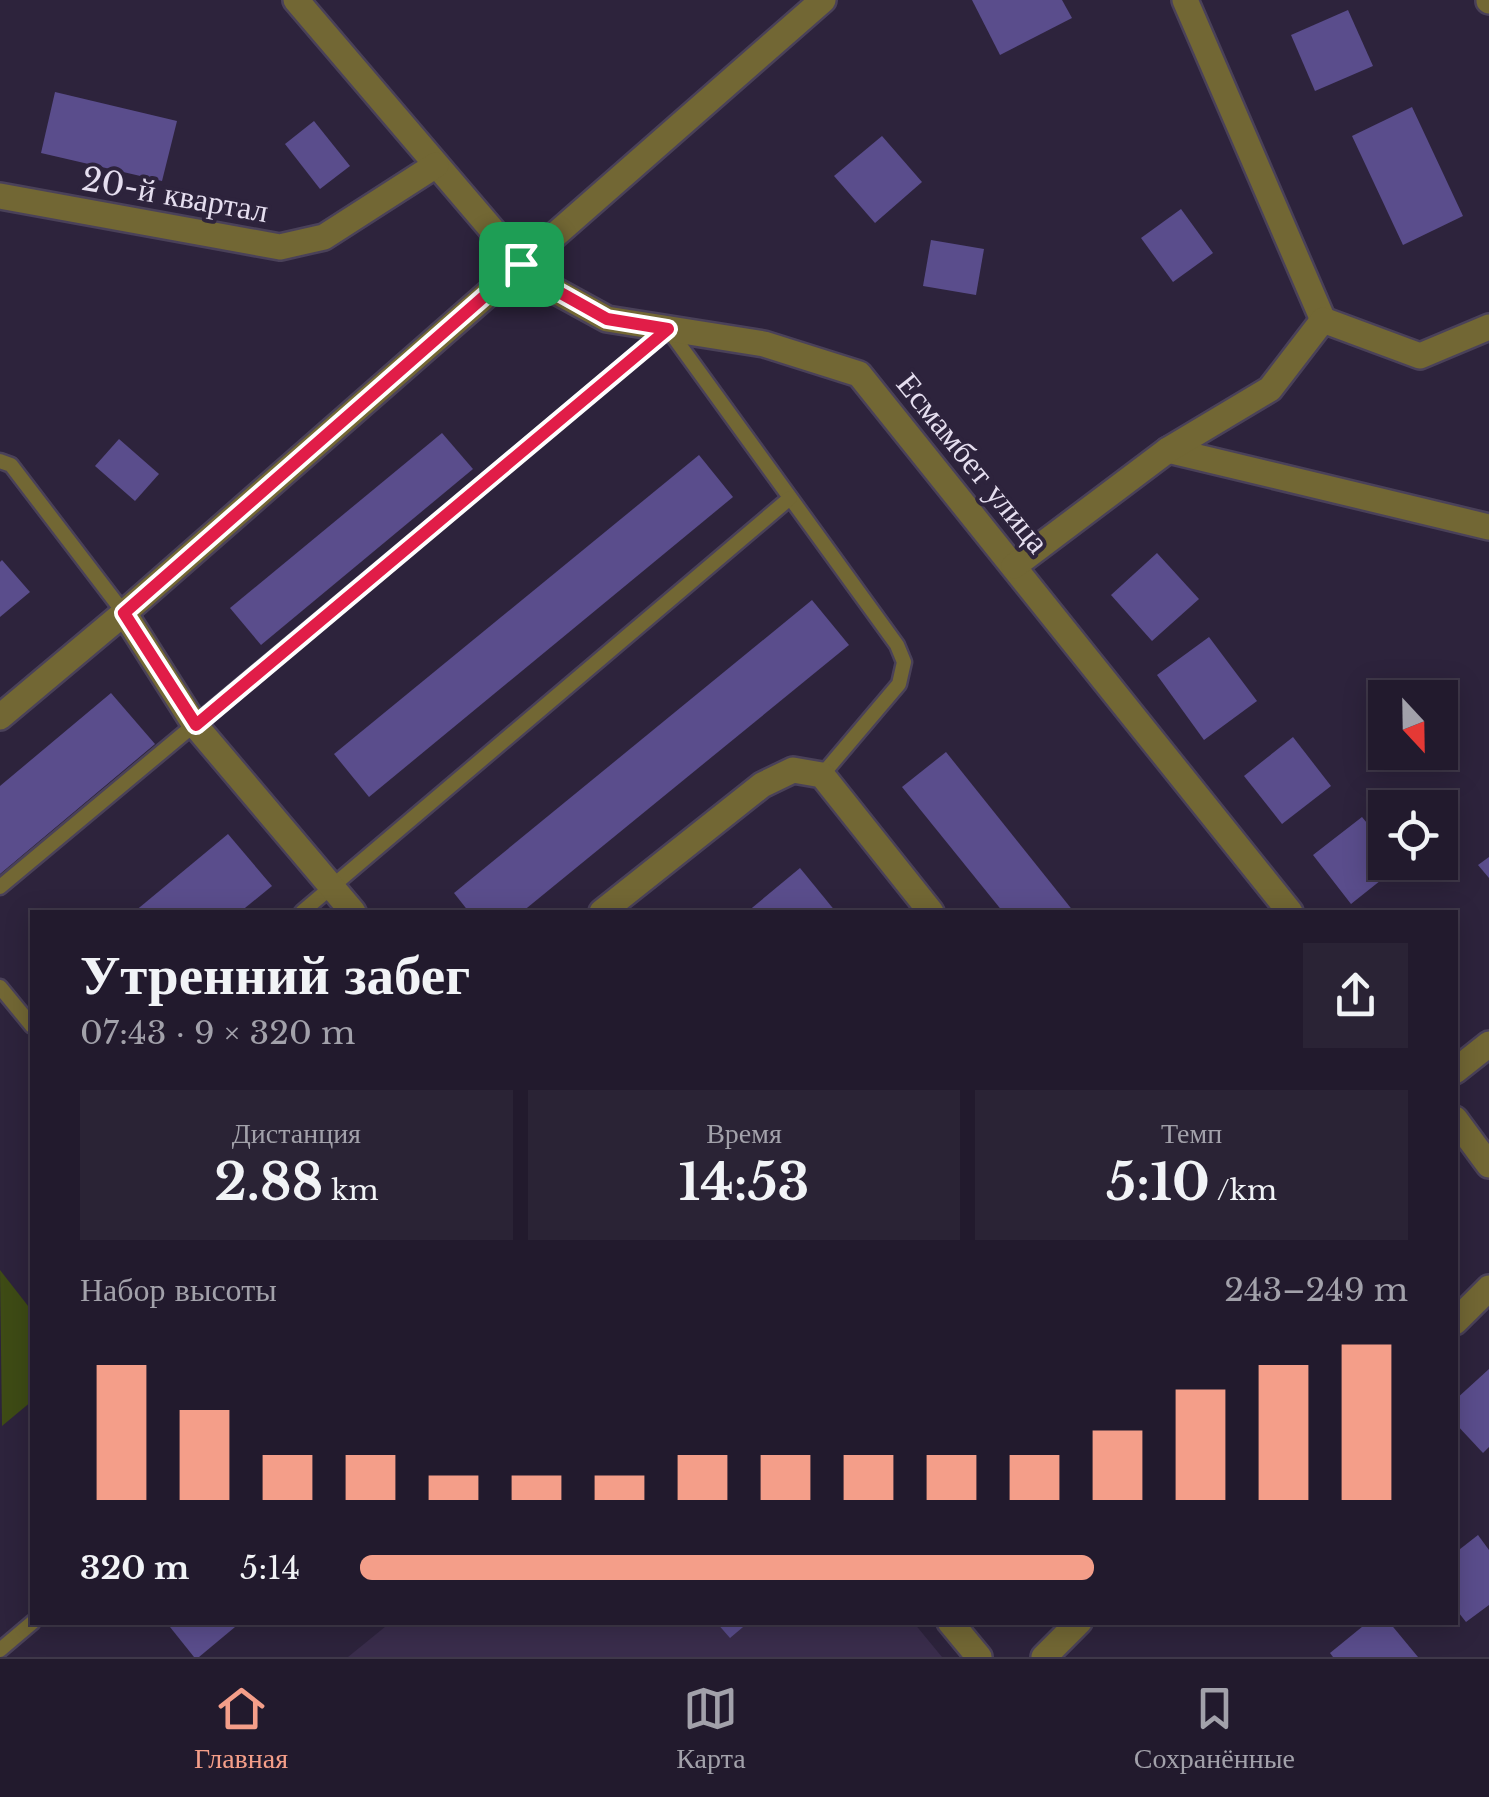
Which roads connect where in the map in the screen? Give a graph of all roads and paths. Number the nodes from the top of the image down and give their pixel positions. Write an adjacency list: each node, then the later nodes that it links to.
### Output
1 (296, 0): 4 (street, Есмамбет улица)
2 (823, 0): 6 (street)
3 (1185, 0): 7 (street)
4 (436, 164): 5 (street, 20-й квартал); 6 (street, Есмамбет улица)
5 (0, 196)
6 (521, 264): 9 (street, Есмамбет улица); 15 (street)
7 (1323, 320): 8 (street); 10 (street)
8 (1489, 327)
9 (668, 329): 12 (lane); 14 (street, Есмамбет улица); 17 (lane)
10 (1168, 450): 13 (street); 14 (street)
11 (0, 462): 15 (lane)
12 (790, 498): 18 (lane); 20 (lane)
13 (1489, 527)
14 (1014, 566): 21 (street, Есмамбет улица)
15 (124, 613): 16 (street); 17 (street)
16 (0, 717)
17 (196, 725): 19 (lane); 20 (street)
18 (822, 775): 24 (street); 25 (street)
19 (0, 887)
20 (332, 888): 22 (lane); 23 (street)
21 (1277, 908)
22 (304, 910)
23 (351, 910)
24 (605, 910)
25 (929, 910)
26 (0, 988): 27 (lane)
27 (30, 1024)
28 (1489, 1044): 29 (street)
29 (1458, 1069)
30 (1458, 1123): 31 (street)
31 (1487, 1160)
32 (1489, 1288): 33 (street)
33 (1458, 1319)
34 (30, 1625): 37 (lane)
35 (952, 1625): 38 (street)
36 (1076, 1625): 39 (street)
37 (0, 1650)
38 (979, 1657)
39 (1044, 1657)

